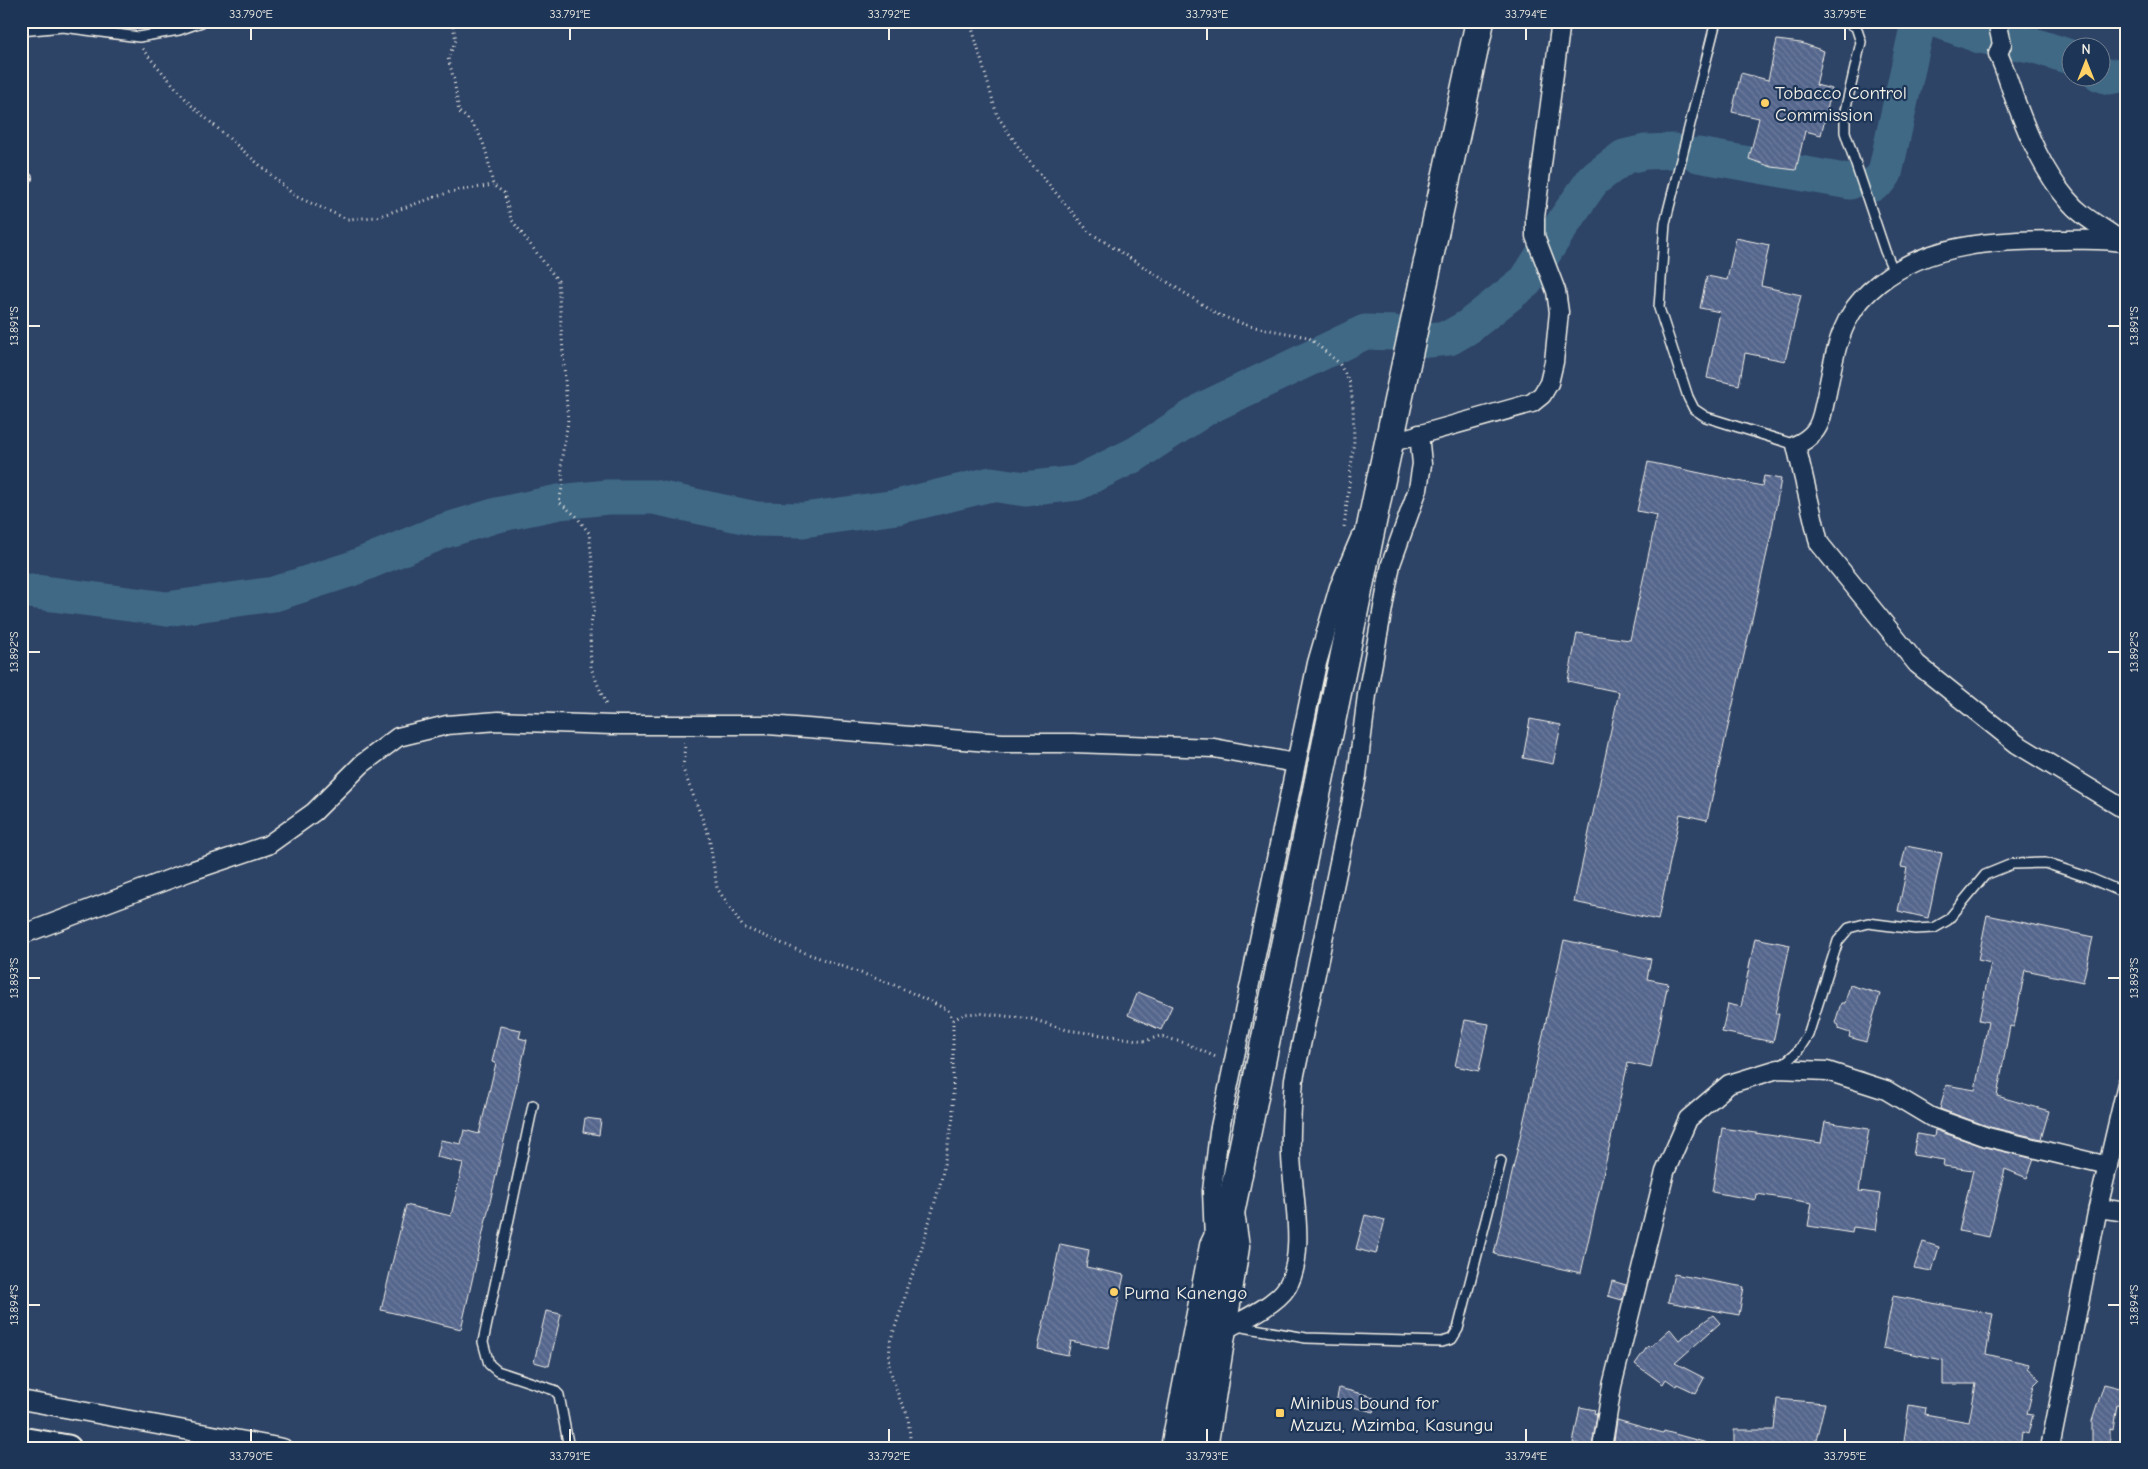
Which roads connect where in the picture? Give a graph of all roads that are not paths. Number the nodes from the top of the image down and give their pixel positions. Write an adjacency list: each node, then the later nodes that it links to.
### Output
1 (204, 21): 7 (lane)
2 (1480, 21): 11 (highway)
3 (1561, 21): 10 (street)
4 (1716, 21): 12 (lane)
5 (1844, 21): 9 (lane)
6 (1997, 21): 8 (street)
7 (21, 31)
8 (2124, 242): 9 (street)
9 (1894, 272): 12 (street)
10 (1420, 434): 11 (street); 27 (street)
11 (1389, 443): 13 (highway)
12 (1796, 445): 15 (street)
13 (1377, 498): 14 (street); 25 (highway)
14 (1295, 763): 17 (street); 26 (street)
15 (2127, 810)
16 (2127, 894): 18 (lane)
17 (21, 935)
18 (1778, 1069): 22 (street); 35 (street)
19 (2127, 1084): 22 (street)
20 (533, 1105): 32 (lane)
21 (1501, 1161): 27 (lane)
22 (2108, 1166): 23 (street)
23 (2098, 1208): 24 (street); 36 (street)
24 (2127, 1212)
25 (1230, 1213): 26 (highway); 27 (highway)
26 (1214, 1246): 33 (highway)
27 (1227, 1328): 34 (highway)
28 (21, 1400): 31 (street)
29 (21, 1440): 30 (main road)
30 (68, 1448)
31 (283, 1448)
32 (569, 1448)
33 (1174, 1448)
34 (1202, 1448)
35 (1602, 1448)
36 (2050, 1448)

